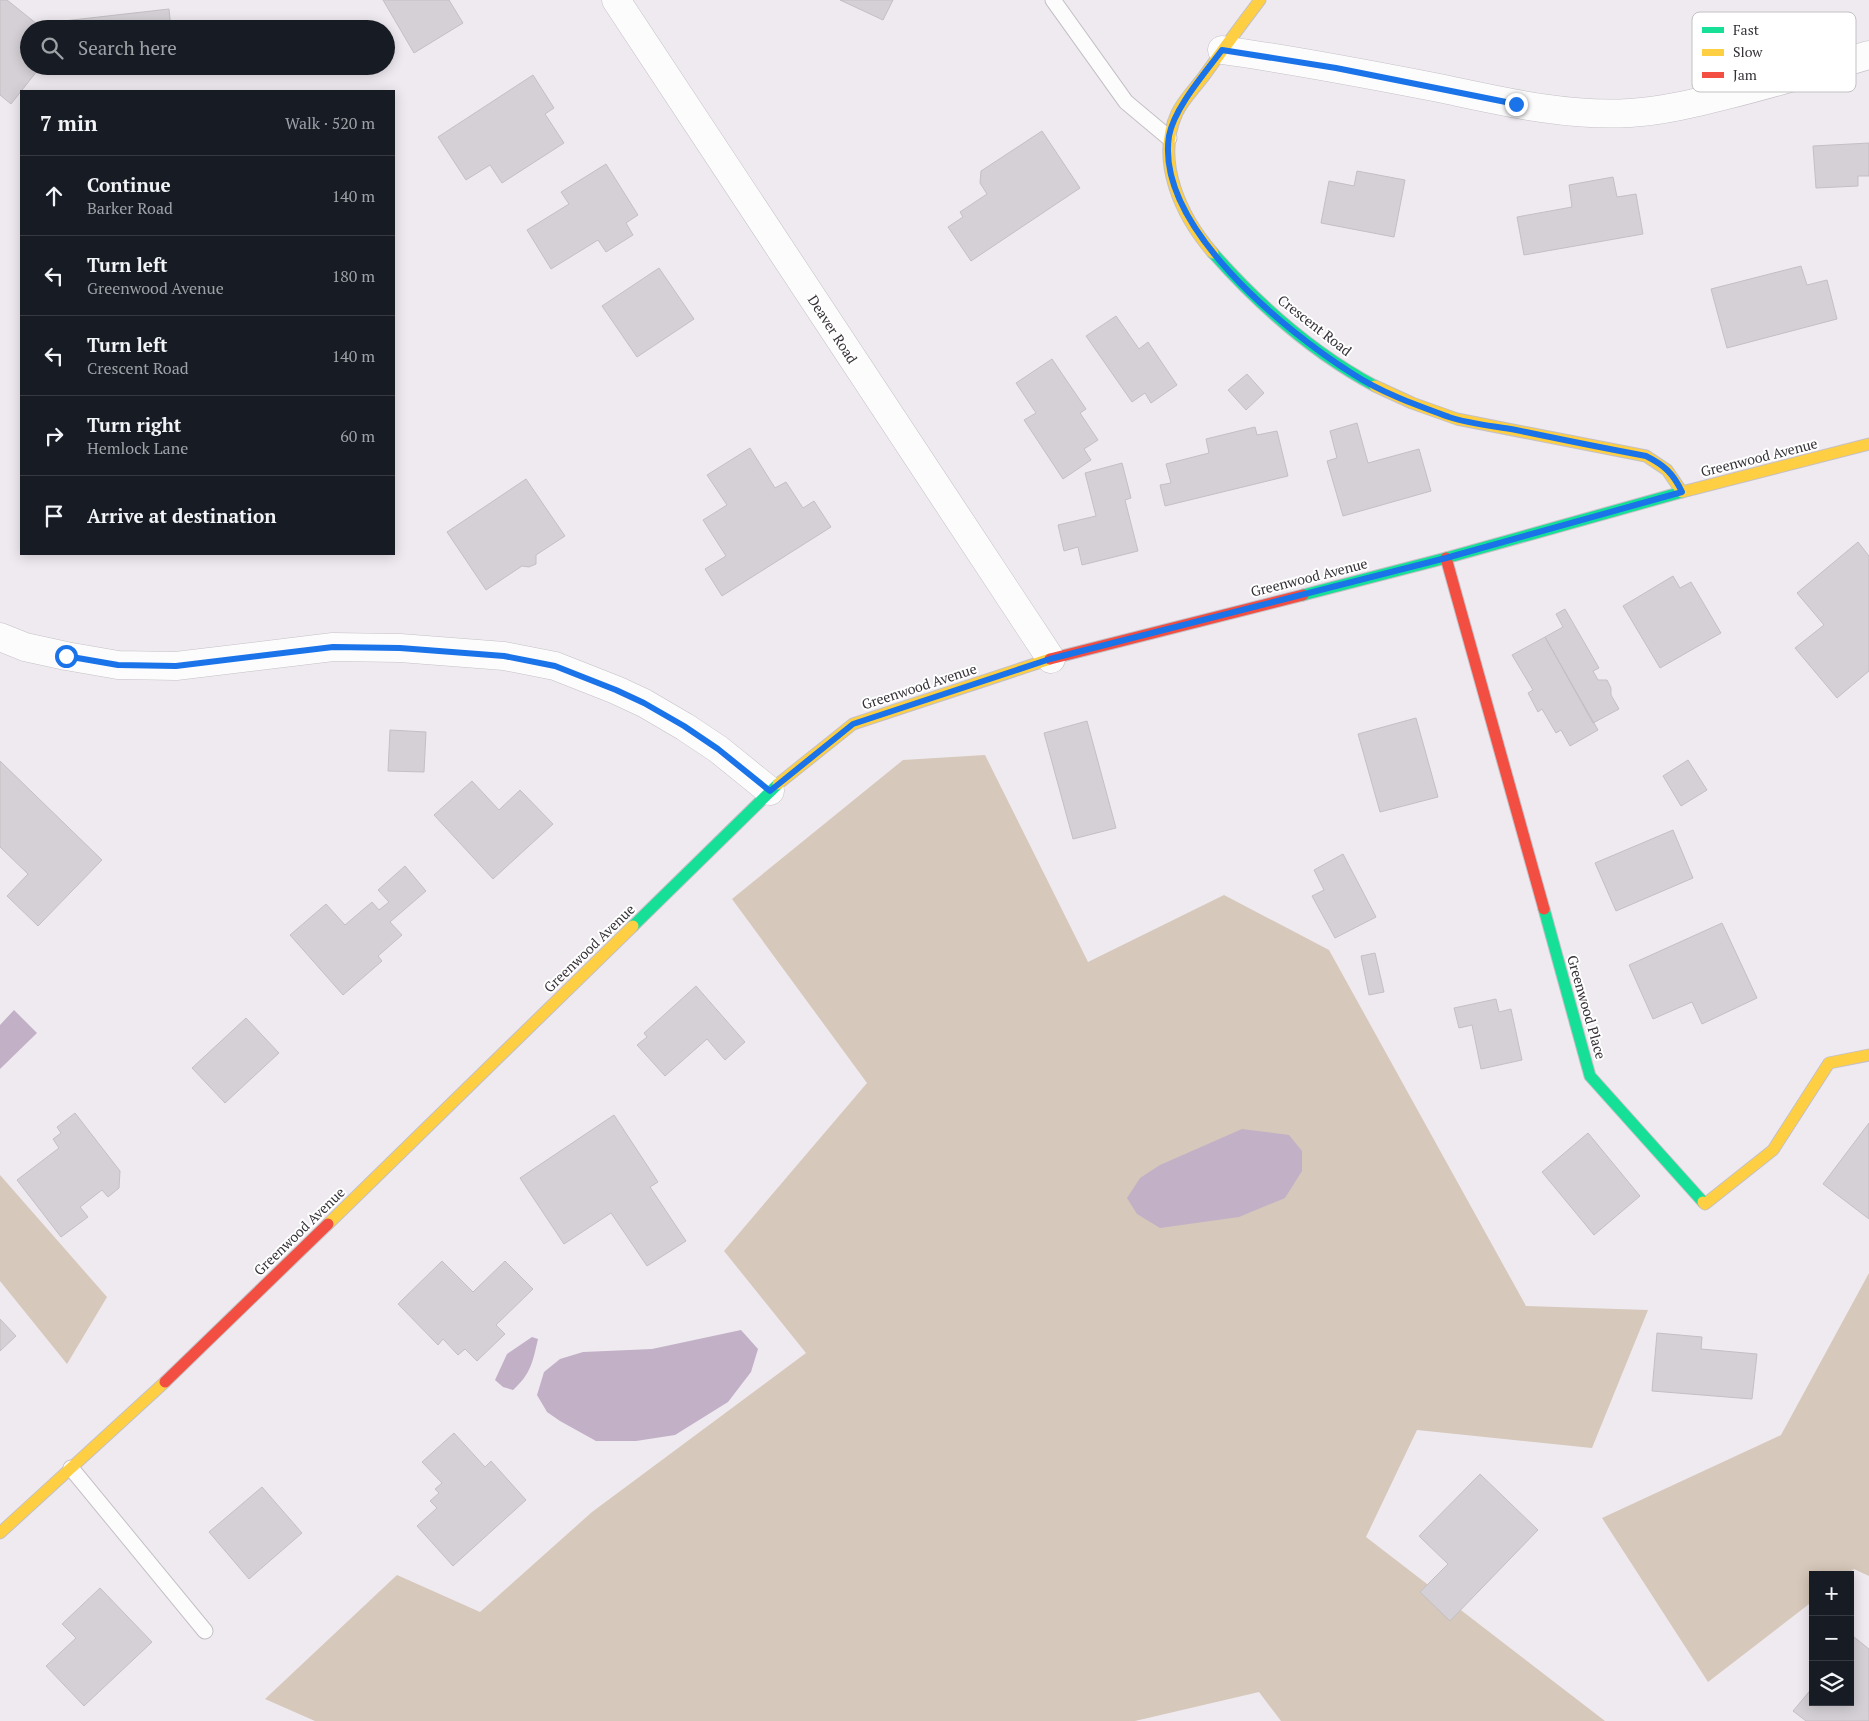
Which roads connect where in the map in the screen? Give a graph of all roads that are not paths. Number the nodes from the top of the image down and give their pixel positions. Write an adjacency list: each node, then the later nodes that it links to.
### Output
1 (616, 0): 13 (street, Deaver Road)
2 (1053, 0): 8 (lane)
3 (1260, 0): 4 (main road, Crescent Road)
4 (1222, 50): 7 (street); 8 (main road, Crescent Road)
5 (1869, 55): 6 (street)
6 (1856, 59)
7 (1737, 92)
8 (1169, 138): 10 (main road, Crescent Road)
9 (1869, 444): 10 (main road, Greenwood Avenue)
10 (1682, 492): 11 (main road, Greenwood Avenue)
11 (1446, 558): 13 (main road, Greenwood Avenue); 15 (main road, Greenwood Place)
12 (0, 637): 14 (street)
13 (1050, 659): 14 (main road, Greenwood Avenue)
14 (770, 791): 16 (main road, Greenwood Avenue)
15 (1869, 1054)
16 (71, 1468): 17 (main road, Greenwood Avenue); 18 (lane)
17 (0, 1533)
18 (205, 1632)

